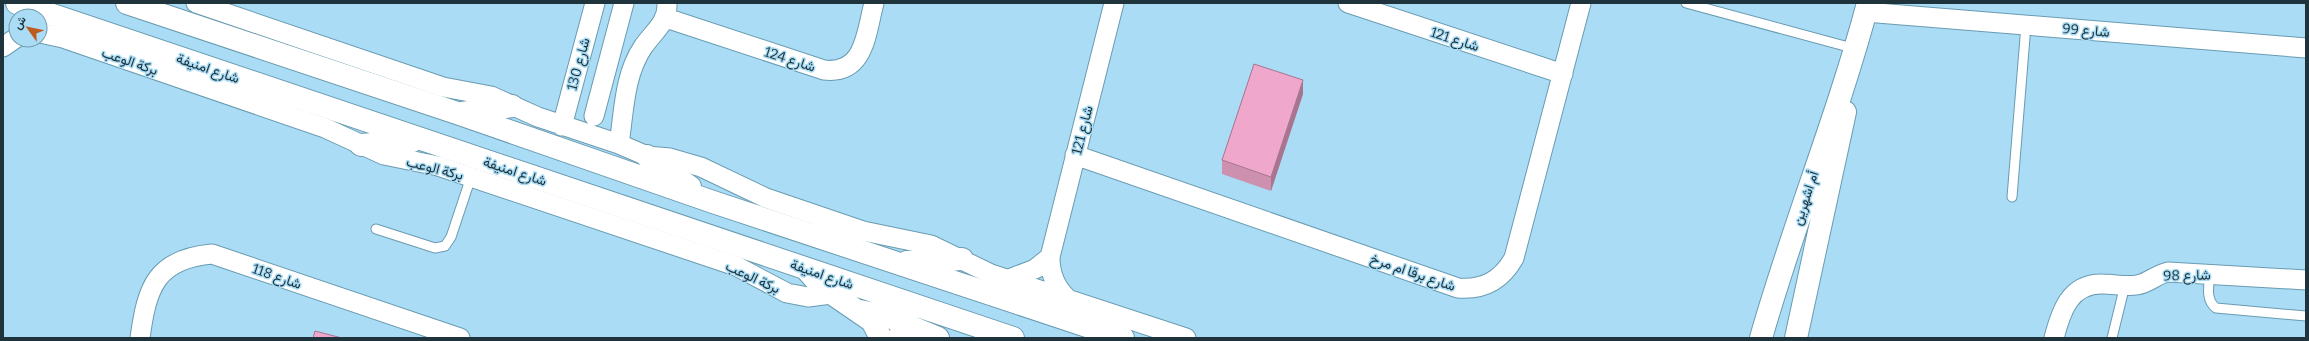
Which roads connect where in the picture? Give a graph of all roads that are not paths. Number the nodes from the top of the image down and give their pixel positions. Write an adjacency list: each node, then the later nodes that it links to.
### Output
1 (17, 3): 22 (street, شارع امنيفة)
2 (127, 3): 19 (street)
3 (196, 3): 18 (street)
4 (595, 3): 21 (street, شارع 130)
5 (624, 3): 20 (street)
6 (874, 3): 12 (street, شارع 124)
7 (1114, 3): 25 (street, شارع 121)
8 (1348, 3): 17 (street, شارع 121)
9 (1581, 3): 17 (street, شارع برقا ام مرخ)
10 (1686, 3): 16 (lane)
11 (1866, 8): 13 (street, شارع 99); 16 (street, أم اشهرين)
12 (667, 10): 24 (street)
13 (2026, 25): 15 (street, شارع 99); 28 (lane)
14 (48, 35): 23 (street, بركة الوعب)
15 (2306, 48)
16 (1854, 54): 54 (street, أم اشهرين); 55 (street, أم اشهرين)
17 (1563, 74): 25 (street, شارع برقا ام مرخ)
18 (512, 106): 19 (street); 21 (street)
19 (457, 114): 29 (street)
20 (594, 116)
21 (562, 126): 24 (street)
22 (423, 140): 23 (street); 34 (street, شارع امنيفة)
23 (361, 144): 27 (street, بركة الوعب)
24 (619, 144): 26 (street)
25 (1075, 155): 31 (street, شارع 121)
26 (647, 156): 29 (street); 32 (street)
27 (471, 177): 30 (lane); 39 (street, بركة الوعب)
28 (2012, 197)
29 (713, 202): 33 (street)
30 (376, 229)
31 (1050, 257): 36 (street); 40 (street, شارع 121)
32 (962, 259): 33 (street); 36 (street)
33 (893, 262): 42 (street)
34 (805, 268): 39 (street); 51 (street, شارع امنيفة)
35 (2210, 273): 37 (street, شارع 98); 38 (street, شارع 98); 43 (lane)
36 (1009, 279): 40 (street)
37 (2306, 280)
38 (2126, 286): 56 (street, شارع 98); 57 (lane)
39 (830, 294): 41 (street)
40 (1067, 298): 42 (street)
41 (860, 312): 44 (street); 48 (street)
42 (1088, 316): 52 (street); 53 (street)
43 (2306, 316)
44 (916, 329): 49 (street); 50 (street)
45 (431, 333): 46 (street, شارع 118); 47 (street, شارع 118)
46 (140, 338)
47 (460, 338)
48 (881, 338)
49 (890, 338)
50 (938, 338)
51 (1010, 338)
52 (1123, 338)
53 (1186, 338)
54 (1762, 338)
55 (1796, 338)
56 (2054, 338)
57 (2112, 338)

